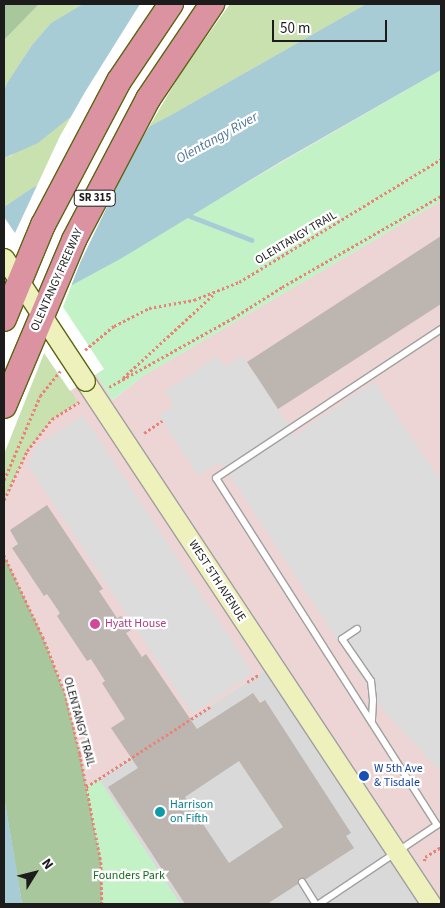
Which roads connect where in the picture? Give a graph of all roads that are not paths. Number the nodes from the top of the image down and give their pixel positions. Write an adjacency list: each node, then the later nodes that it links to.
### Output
1 (171, 4): 4 (highway, SR 315, bridge)
2 (212, 4): 6 (highway, OLENTANGY FREEWAY / SR 315, bridge)
3 (4, 258): 10 (main road, WEST 5TH AVENUE, bridge)
4 (4, 319)
5 (441, 329): 8 (lane)
6 (4, 406)
7 (357, 629): 8 (lane)
8 (372, 723): 9 (lane)
9 (439, 825): 10 (lane)
10 (397, 852): 12 (lane); 13 (main road, WEST 5TH AVENUE)
11 (302, 882): 12 (lane)
12 (318, 904)
13 (431, 904)

